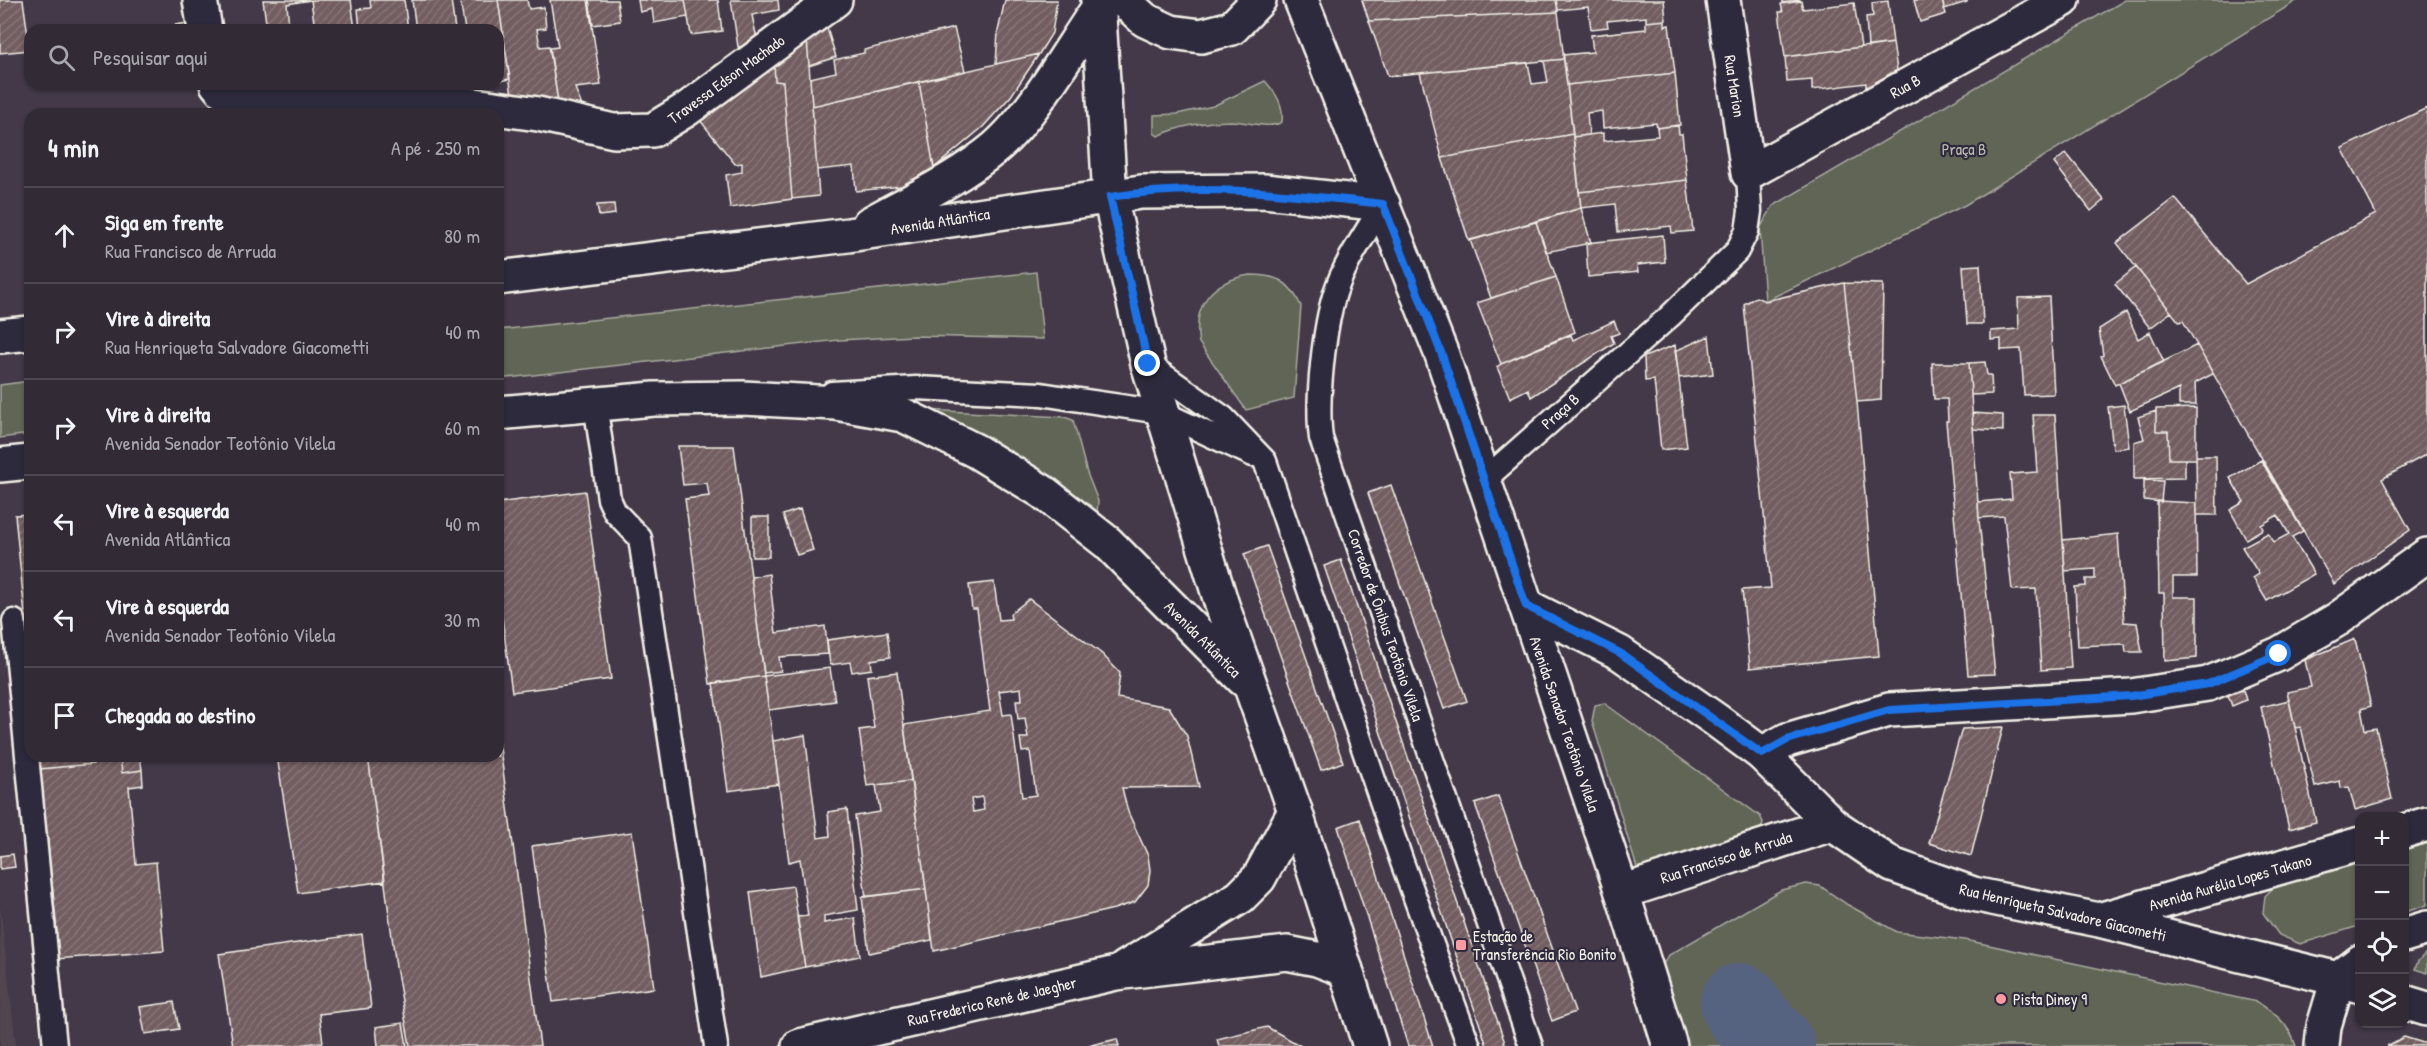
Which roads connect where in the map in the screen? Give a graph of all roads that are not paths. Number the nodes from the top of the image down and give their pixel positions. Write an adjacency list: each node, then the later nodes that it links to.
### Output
1 (200, 0): 8 (main road)
2 (836, 0): 11 (main road, Travessa Edson Machado)
3 (1259, 0): 7 (main road)
4 (1301, 0): 14 (main road, Avenida Senador Teotônio Vilela)
5 (1723, 0): 12 (main road, Rua Marion)
6 (2063, 0): 12 (main road, Rua B)
7 (1106, 3): 13 (main road); 15 (main road)
8 (204, 24)
9 (224, 90): 10 (main road, Travessa Edson Machado)
10 (495, 108)
11 (504, 109)
12 (1748, 173): 27 (lane, Praça B)
13 (1110, 197): 14 (main road, Avenida Atlântica); 15 (main road, Avenida Atlântica); 19 (main road)
14 (1383, 204): 27 (main road, Avenida Senador Teotônio Vilela); 54 (lane, Corredor de Ônibus Teotônio Vilela)
15 (848, 235): 16 (main road, Avenida Atlântica)
16 (504, 277)
17 (24, 334): 18 (main road)
18 (0, 336)
19 (1148, 364): 23 (main road); 24 (lane)
20 (743, 398): 21 (main road, Avenida Atlântica); 23 (lane); 31 (main road, Avenida Atlântica)
21 (595, 403): 22 (main road, Avenida Atlântica); 50 (lane)
22 (504, 412)
23 (1161, 412): 24 (lane); 31 (main road)
24 (1265, 461): 53 (lane)
25 (24, 463): 26 (main road)
26 (0, 465)
27 (1483, 481): 29 (main road, Avenida Senador Teotônio Vilela)
28 (2427, 555): 33 (main road)
29 (1526, 606): 33 (main road, Rua Henriqueta Salvadore Giacometti); 40 (main road, Avenida Senador Teotônio Vilela)
30 (14, 621): 32 (lane)
31 (1249, 685): 35 (main road)
32 (24, 725)
33 (1762, 754): 36 (main road, Rua Henriqueta Salvadore Giacometti)
34 (28, 762): 49 (lane)
35 (1295, 811): 44 (main road); 45 (main road, Rua Frederico René de Jaegher)
36 (1832, 824): 40 (main road, Rua Francisco de Arruda); 41 (main road, Rua Henriqueta Salvadore Giacometti)
37 (2427, 824): 38 (main road)
38 (2409, 829)
39 (2355, 845): 41 (main road, Avenida Aurélia Lopes Takano)
40 (1622, 892): 55 (main road, Avenida Senador Teotônio Vilela)
41 (2099, 920): 46 (main road, Rua Henriqueta Salvadore Giacometti)
42 (2427, 928): 43 (main road)
43 (2409, 933)
44 (1346, 970): 45 (main road, Rua Frederico René de Jaegher); 52 (main road)
45 (1116, 973): 51 (main road, Rua Frederico René de Jaegher)
46 (2352, 976): 56 (main road)
47 (2409, 1004): 48 (main road)
48 (2427, 1009)
49 (55, 1046)
50 (716, 1046)
51 (799, 1046)
52 (1370, 1046)
53 (1468, 1046)
54 (1532, 1046)
55 (1670, 1046)
56 (2322, 1046)

